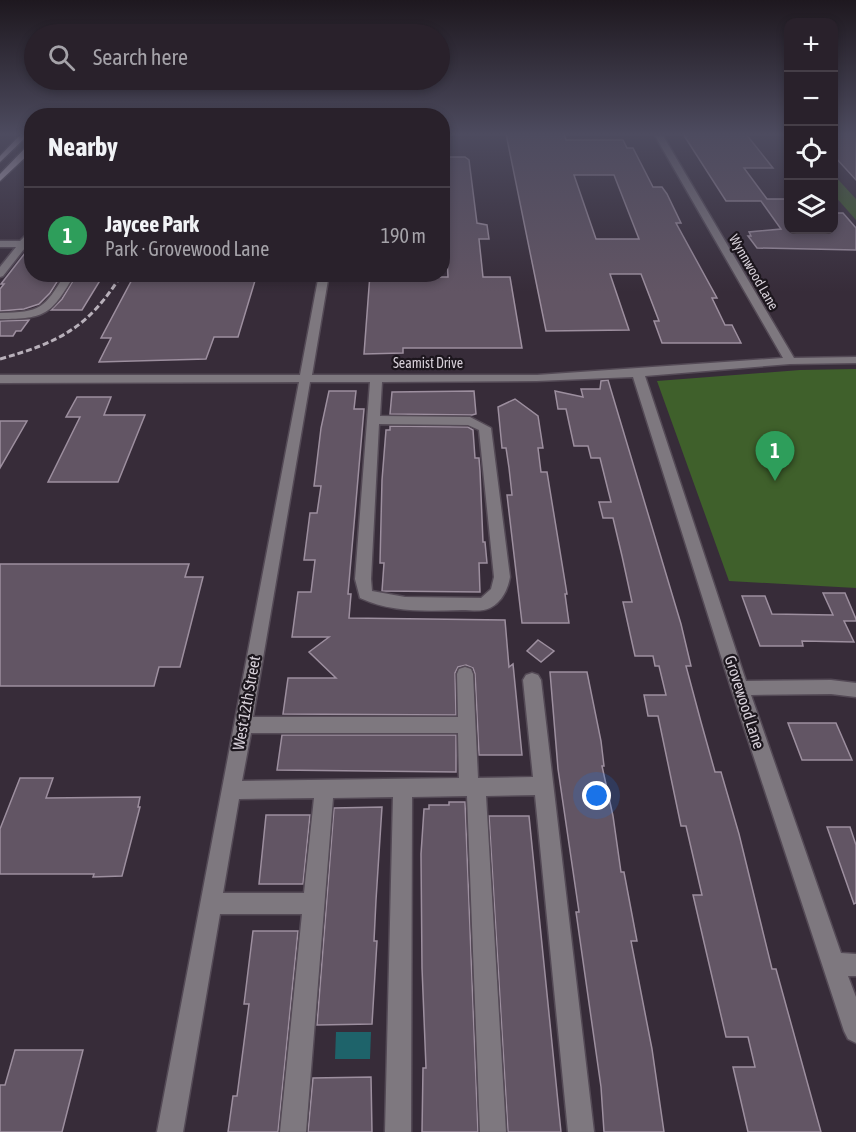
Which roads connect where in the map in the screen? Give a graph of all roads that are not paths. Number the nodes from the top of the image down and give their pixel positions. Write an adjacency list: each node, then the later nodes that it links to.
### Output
1 (689, 187): 9 (street, Wynnwood Lane)
2 (0, 244): 3 (street)
3 (23, 244): 4 (street)
4 (0, 274)
5 (65, 282): 7 (street)
6 (323, 282): 11 (street, West 12th Street)
7 (0, 316)
8 (856, 360): 9 (street, Seamist Drive)
9 (790, 361): 10 (street, Seamist Drive)
10 (638, 373): 12 (street, Seamist Drive); 17 (street, Grovewood Lane)
11 (305, 378): 12 (street, Seamist Drive); 13 (street, Seamist Drive); 19 (street, West 12th Street)
12 (376, 378): 14 (street)
13 (0, 379)
14 (373, 420): 14 (street)
15 (465, 674): 20 (street)
16 (532, 680): 21 (street)
17 (740, 688): 18 (street); 28 (street, Grovewood Lane)
18 (856, 690)
19 (242, 725): 20 (street); 25 (street, West 12th Street)
20 (467, 725): 23 (street)
21 (543, 786): 23 (street); 35 (street)
22 (403, 787): 23 (street); 24 (street); 33 (street)
23 (473, 787): 34 (street)
24 (324, 789): 25 (street); 26 (street)
25 (231, 790): 27 (street, West 12th Street)
26 (314, 903): 27 (street); 32 (street)
27 (210, 904): 31 (street, West 12th Street)
28 (834, 964): 29 (street); 30 (street, Grovewood Lane)
29 (856, 965)
30 (856, 1031)
31 (170, 1132)
32 (293, 1132)
33 (398, 1132)
34 (493, 1132)
35 (581, 1132)

